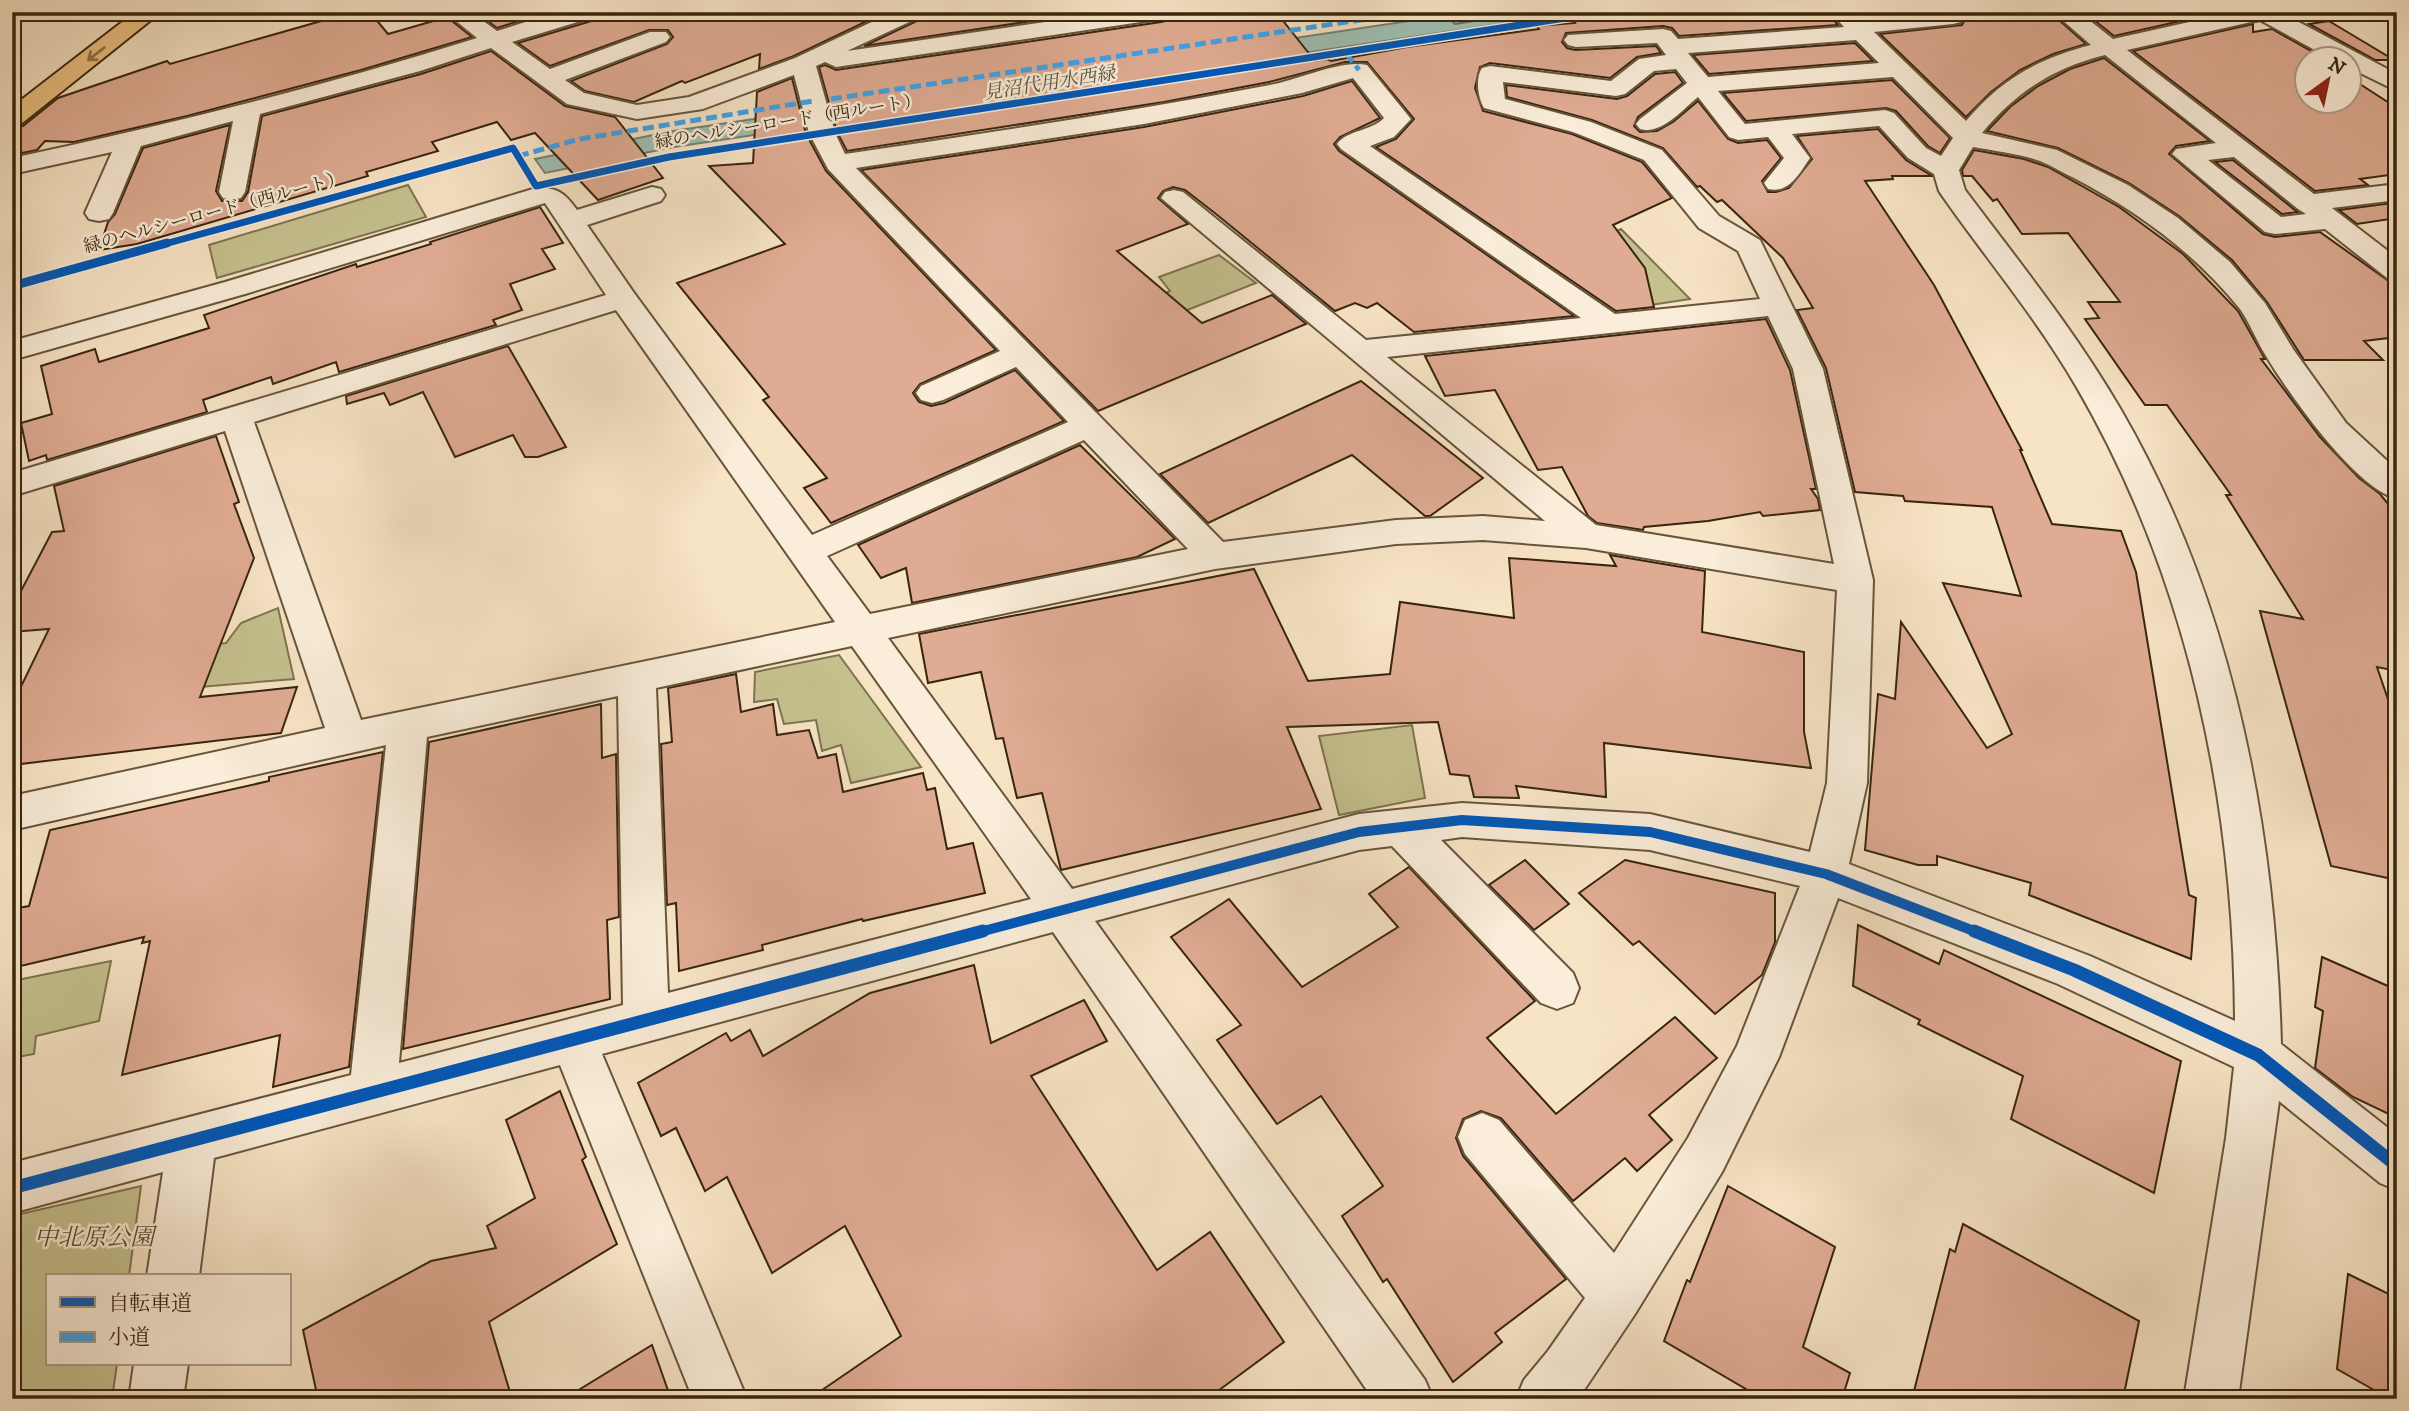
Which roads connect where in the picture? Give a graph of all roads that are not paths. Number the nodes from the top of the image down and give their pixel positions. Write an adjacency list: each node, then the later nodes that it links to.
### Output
1 (114, 12): 18 (main road)
2 (150, 12): 24 (main road, one-way to 24)
3 (456, 12): 12 (street)
4 (912, 12): 16 (street)
5 (1161, 12): 16 (street)
6 (1948, 12): 10 (street)
7 (2064, 12): 14 (street)
8 (577, 13): 12 (street)
9 (2266, 13): 14 (street); 20 (street)
10 (1852, 24): 15 (street); 17 (street)
11 (658, 37): 19 (street)
12 (494, 39): 19 (street); 23 (street)
13 (1576, 40): 15 (street)
14 (2108, 47): 28 (street); 30 (street)
15 (1676, 54): 21 (street); 45 (street)
16 (803, 63): 19 (street); 31 (street)
17 (1898, 69): 21 (street); 28 (street)
18 (33, 74)
19 (548, 78)
20 (2397, 84)
21 (1699, 85): 26 (street); 27 (street)
22 (1073, 97): 25 (street)
23 (248, 110): 29 (street); 35 (street)
24 (12, 119)
25 (1090, 124): 31 (street); 46 (street)
26 (1649, 124)
27 (1774, 128): 33 (street); 34 (street)
28 (1968, 138): 33 (street); 54 (street)
29 (130, 141): 32 (street); 40 (street)
30 (2239, 149): 39 (street); 41 (street)
31 (836, 163): 49 (street)
32 (12, 166)
33 (1946, 170): 71 (street)
34 (1777, 183)
35 (232, 192)
36 (2397, 192): 39 (street)
37 (652, 195): 42 (street)
38 (1174, 198): 47 (street)
39 (2308, 203): 41 (street)
40 (99, 214)
41 (2330, 220): 43 (street)
42 (572, 221): 44 (street); 48 (street)
43 (2397, 272)
44 (623, 299): 51 (street); 57 (street)
45 (1777, 306): 46 (street); 59 (street)
46 (1610, 324): 47 (street)
47 (1360, 350): 56 (street)
48 (12, 351)
49 (1020, 354): 50 (street); 52 (street)
50 (932, 393)
51 (236, 416): 53 (street); 63 (street)
52 (1089, 425): 57 (street); 58 (street)
53 (21, 482): 55 (street)
54 (2397, 488)
55 (12, 510)
56 (1586, 536): 58 (street); 59 (street)
57 (805, 552): 60 (street)
58 (1215, 556): 60 (street)
59 (1855, 580): 66 (street)
60 (861, 630): 61 (street); 67 (street)
61 (637, 678): 62 (street); 69 (street)
62 (408, 725): 63 (street); 72 (street)
63 (348, 738): 64 (street)
64 (12, 813)
65 (1401, 827): 66 (street); 67 (street); 68 (street)
66 (1826, 874): 71 (street); 78 (street)
67 (1062, 909): 69 (street); 82 (street)
68 (1557, 988)
69 (646, 1021): 70 (street)
70 (572, 1038): 72 (street); 81 (street)
71 (2258, 1055): 75 (street); 84 (street)
72 (373, 1093): 74 (street)
73 (1482, 1137): 78 (street)
74 (192, 1142): 76 (street); 77 (street)
75 (2397, 1166)
76 (12, 1188)
77 (173, 1274)
78 (1617, 1296): 83 (street)
79 (161, 1366): 80 (street)
80 (156, 1399)
81 (720, 1399)
82 (1406, 1399)
83 (1543, 1399)
84 (2211, 1399)

